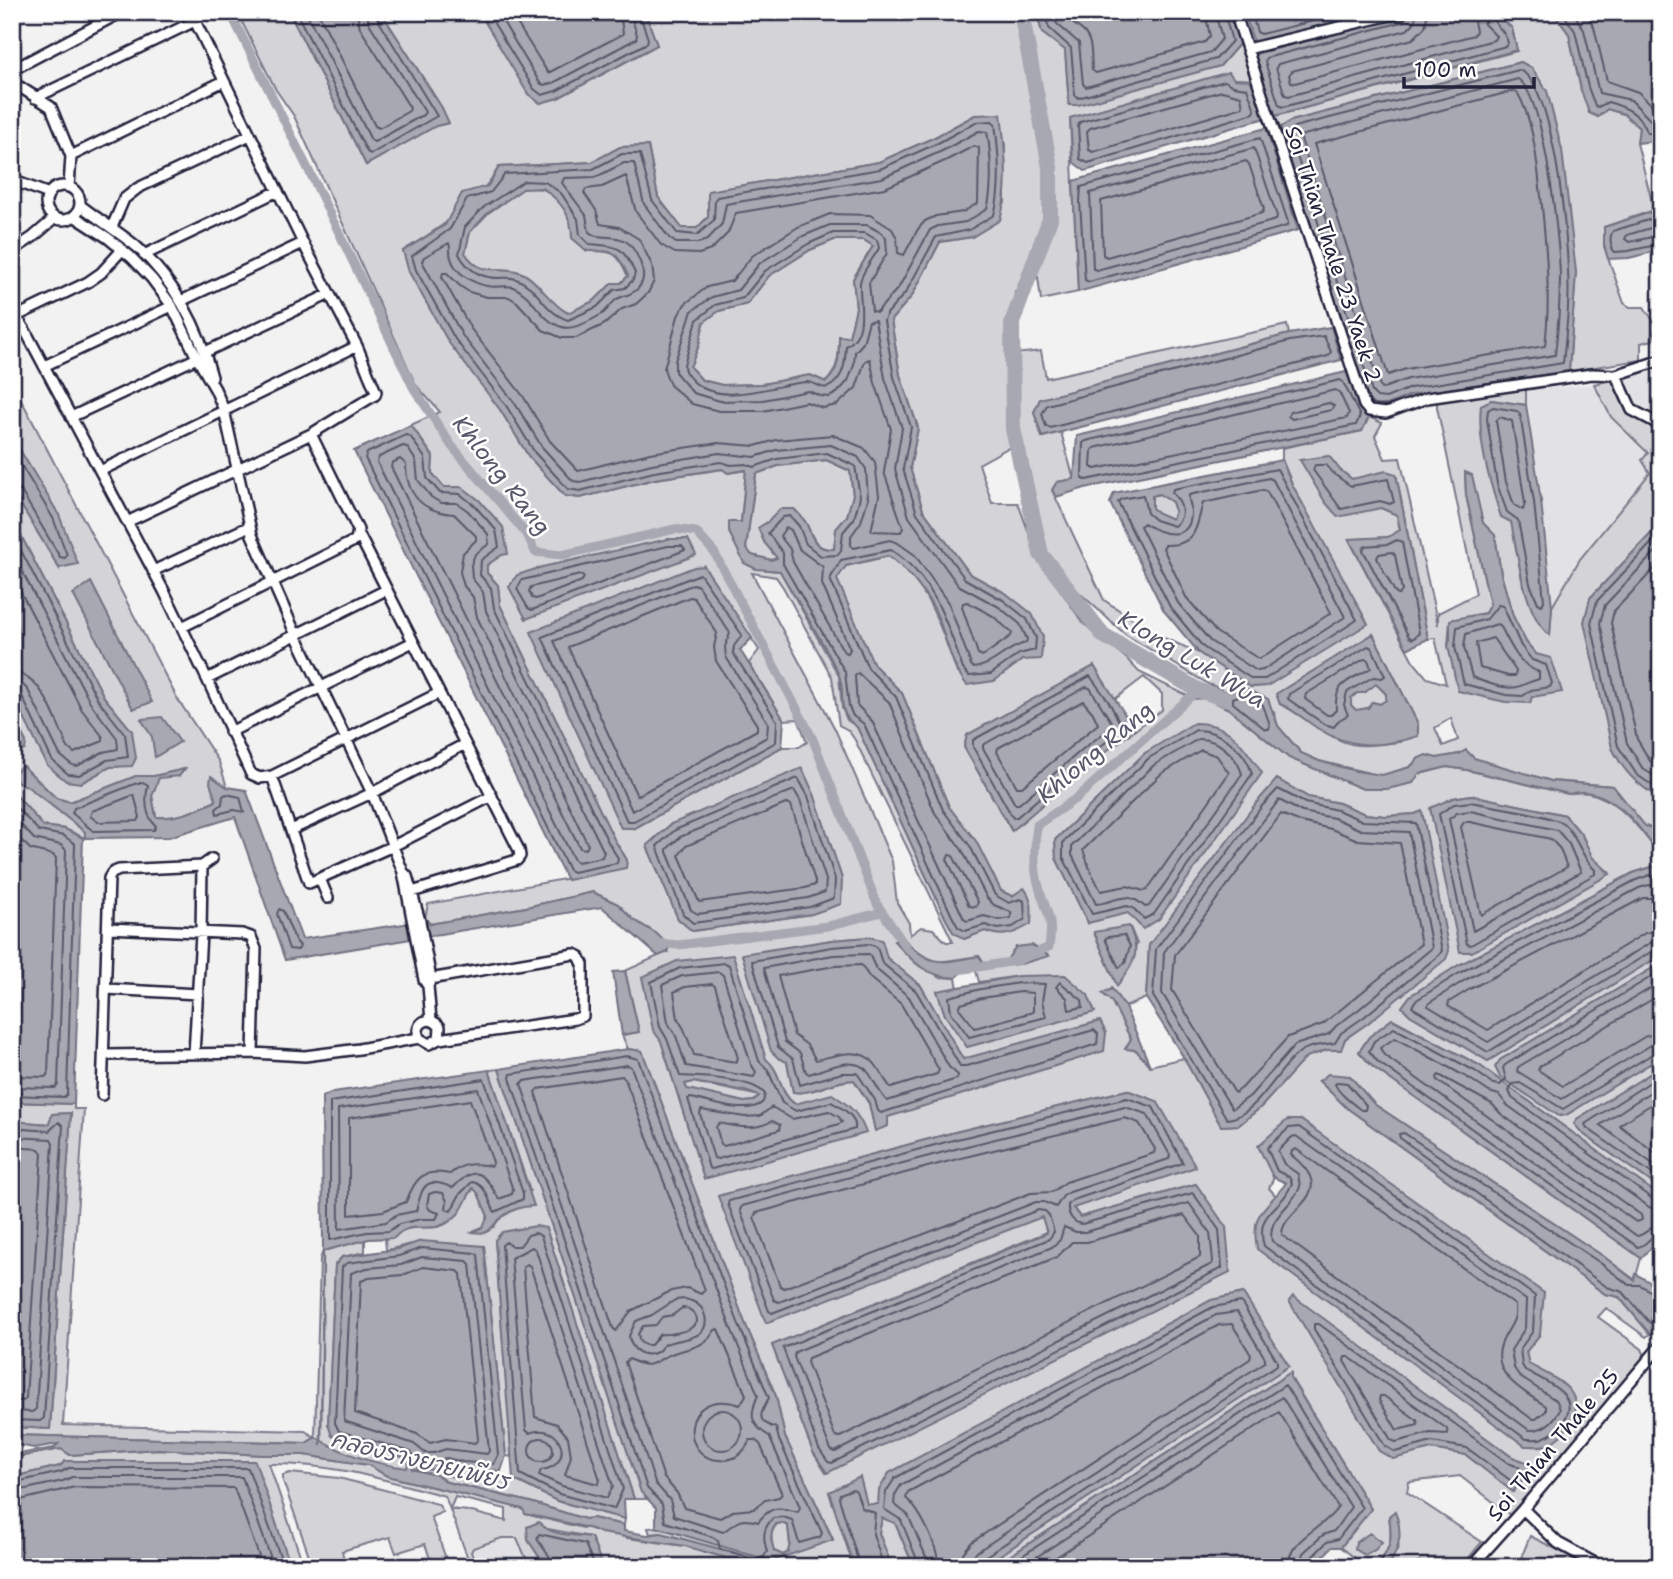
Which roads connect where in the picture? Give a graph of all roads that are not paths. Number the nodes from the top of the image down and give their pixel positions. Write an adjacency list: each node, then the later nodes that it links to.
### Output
1 (122, 12): 5 (street)
2 (1235, 12): 4 (street)
3 (1403, 12): 4 (street)
4 (1247, 49): 32 (street, Soi Thian Thale 23 Yaek 2)
5 (12, 71)
6 (224, 81): 8 (street); 9 (street); 10 (street)
7 (12, 90): 8 (street)
8 (35, 98): 10 (street)
9 (250, 135): 13 (street); 18 (street)
10 (71, 156): 12 (street)
11 (12, 180): 14 (street)
12 (69, 187): 14 (street); 15 (street)
13 (278, 191): 19 (street); 22 (street)
14 (49, 194): 17 (street)
15 (80, 205): 16 (street); 18 (street)
16 (74, 216): 17 (street); 20 (street)
17 (55, 218): 21 (street)
18 (112, 227): 22 (street)
19 (303, 243): 23 (street); 24 (street)
20 (122, 250): 25 (street); 26 (street)
21 (12, 251)
22 (144, 255): 24 (street)
23 (330, 294): 27 (street); 28 (street)
24 (181, 301): 28 (street)
25 (172, 306): 29 (street); 31 (street)
26 (15, 313): 31 (street)
27 (357, 346): 34 (street); 37 (street)
28 (205, 352): 33 (street)
29 (197, 358): 33 (street); 35 (street)
30 (1661, 360): 32 (street)
31 (44, 366): 35 (street)
32 (1613, 374): 36 (street)
33 (215, 389): 34 (street)
34 (224, 410): 38 (street); 39 (street)
35 (71, 417): 39 (street)
36 (1661, 428)
37 (311, 433): 38 (street); 42 (street)
38 (239, 468): 40 (street); 41 (street)
39 (100, 471): 40 (street)
40 (127, 522): 43 (street)
41 (250, 526): 43 (street); 44 (street)
42 (359, 535): 44 (street); 45 (street)
43 (153, 571): 46 (street)
44 (273, 581): 46 (street); 47 (street)
45 (387, 590): 47 (street); 48 (street)
46 (182, 627): 49 (street)
47 (296, 635): 49 (street); 50 (street)
48 (413, 642): 50 (street); 51 (street)
49 (207, 679): 52 (street)
50 (321, 688): 52 (street); 53 (street)
51 (439, 693): 53 (street); 54 (street)
52 (230, 732): 55 (street)
53 (346, 740): 55 (street); 56 (street)
54 (466, 744): 56 (street); 57 (street)
55 (272, 775): 58 (street)
56 (372, 793): 58 (street); 59 (street)
57 (492, 796): 59 (street); 64 (street)
58 (291, 831): 63 (street)
59 (393, 846): 62 (street); 63 (street)
60 (212, 859): 61 (street)
61 (202, 866): 67 (street); 68 (street)
62 (403, 872): 64 (street); 66 (street)
63 (320, 879): 65 (street)
64 (412, 892): 66 (street)
65 (328, 898)
66 (416, 921): 69 (street)
67 (108, 928): 68 (street); 70 (street)
68 (201, 934): 71 (street); 75 (street)
69 (428, 982): 72 (street); 74 (street)
70 (106, 989): 71 (street); 77 (street)
71 (198, 994): 76 (street)
72 (431, 1020): 73 (street); 74 (street)
73 (419, 1038): 74 (street); 75 (street)
74 (439, 1039)
75 (253, 1053): 76 (street)
76 (194, 1054): 77 (street)
77 (104, 1055): 78 (street)
78 (102, 1095)
79 (1661, 1346): 80 (street, Soi Thian Thale 25)
80 (1521, 1511): 81 (street, Soi Thian Thale 25); 82 (street)
81 (1471, 1567)
82 (1602, 1567)

